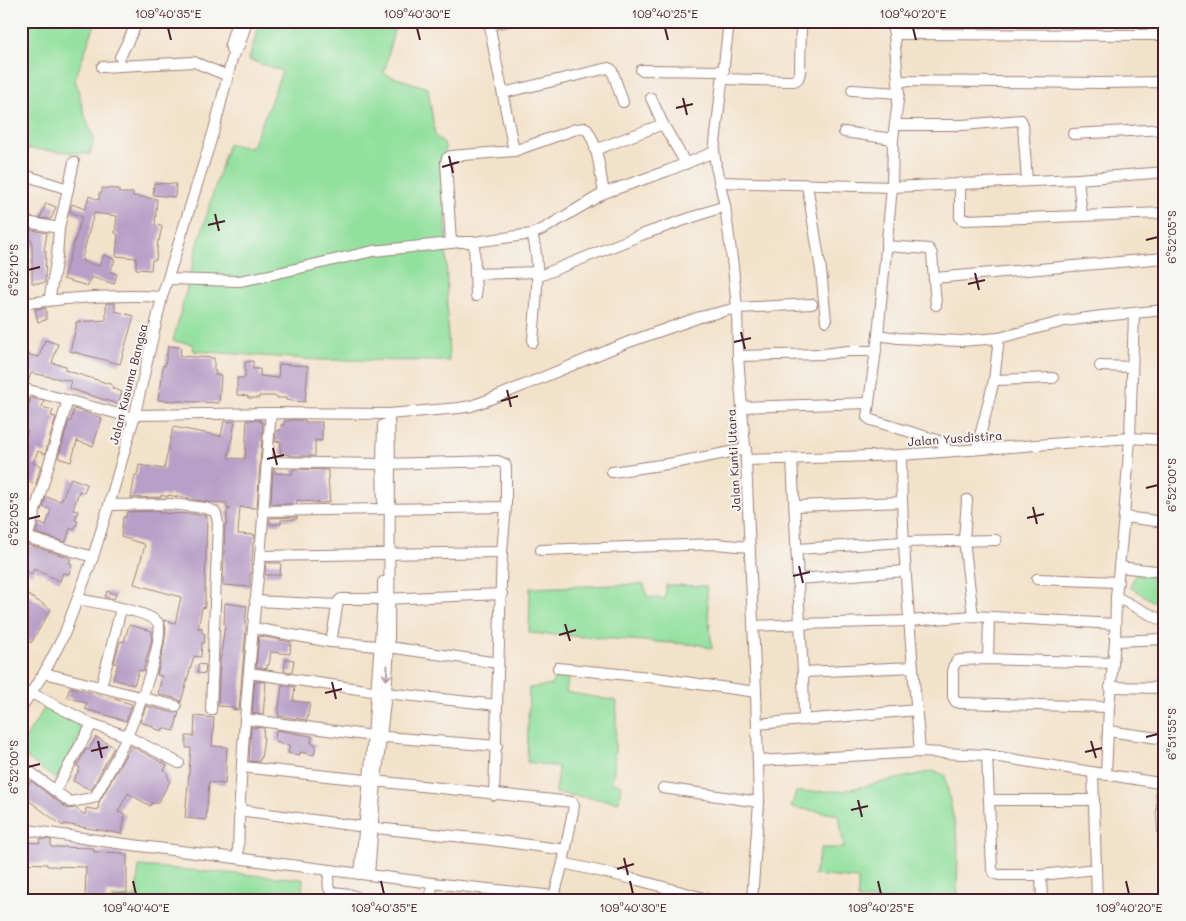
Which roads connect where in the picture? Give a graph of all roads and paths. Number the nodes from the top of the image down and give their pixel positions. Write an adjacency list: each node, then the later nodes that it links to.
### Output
1 (138, 21): 12 (street)
2 (237, 21): 11 (street, Jalan Kusuma Bangsa)
3 (247, 21): 11 (street, Jalan Kusuma Bangsa)
4 (507, 21): 8 (street)
5 (729, 21): 15 (street, Jalan Kunti Utara)
6 (801, 21): 15 (street)
7 (891, 21): 9 (street)
8 (490, 23): 20 (street)
9 (894, 34): 10 (street); 17 (street)
10 (1165, 35)
11 (232, 55): 16 (street, Jalan Kusuma Bangsa)
12 (120, 57)
13 (102, 67): 16 (street)
14 (641, 70): 15 (street)
15 (724, 75): 32 (street, Jalan Kunti Utara)
16 (228, 76): 58 (street, Jalan Kusuma Bangsa)
17 (898, 81): 18 (street); 21 (street)
18 (1165, 82)
19 (852, 90): 21 (street)
20 (502, 93): 23 (street); 31 (street)
21 (899, 93): 25 (street)
22 (651, 98): 24 (street)
23 (623, 102)
24 (663, 124): 30 (street); 34 (street)
25 (896, 125): 29 (street); 38 (street)
26 (1165, 129): 28 (street)
27 (844, 132): 29 (street)
28 (1073, 134)
29 (893, 140): 42 (street)
30 (595, 150): 31 (street); 44 (street)
31 (514, 151): 52 (street)
32 (714, 152): 34 (street); 39 (street, Jalan Kunti Utara)
33 (74, 162): 43 (street)
34 (686, 164): 44 (street)
35 (1165, 172): 37 (street)
36 (21, 174): 43 (street)
37 (1078, 179): 38 (street); 47 (street)
38 (1027, 181): 40 (street)
39 (719, 182): 41 (street); 45 (street, Jalan Kunti Utara)
40 (960, 184): 42 (street); 47 (street)
41 (807, 185): 42 (street); 68 (street)
42 (892, 187): 53 (street)
43 (68, 189): 49 (street)
44 (604, 193): 50 (street)
45 (725, 206): 56 (street); 65 (street, Jalan Kunti Utara)
46 (1165, 213): 47 (street)
47 (1082, 216)
48 (21, 221): 49 (street)
49 (59, 228): 61 (street)
50 (532, 234): 51 (street); 56 (street)
51 (474, 242): 52 (street); 55 (street)
52 (450, 243): 58 (street)
53 (886, 246): 57 (street); 69 (street)
54 (1165, 258): 57 (street)
55 (476, 274): 56 (street); 59 (street)
56 (537, 275): 71 (street)
57 (934, 278): 64 (street)
58 (168, 279): 60 (street, Jalan Kusuma Bangsa)
59 (476, 296)
60 (162, 297): 61 (street); 85 (street, Jalan Kusuma Bangsa)
61 (49, 301): 62 (street)
62 (21, 304)
63 (812, 304): 65 (street)
64 (936, 305)
65 (737, 308): 73 (street, Jalan Kunti Utara); 84 (street)
66 (1165, 310): 67 (street)
67 (1134, 313): 70 (street); 75 (street)
68 (826, 322)
69 (878, 335): 70 (street); 72 (street)
70 (999, 338): 77 (street)
71 (533, 342)
72 (875, 351): 73 (street); 80 (street)
73 (738, 356): 82 (street, Jalan Kunti Utara)
74 (1100, 366): 75 (street)
75 (1132, 367): 86 (street)
76 (1053, 378): 77 (street)
77 (994, 380): 88 (street)
78 (24, 389): 79 (street); 81 (street)
79 (68, 400): 85 (street); 105 (street)
80 (869, 402): 82 (street); 89 (street)
81 (21, 406)
82 (742, 407): 90 (street, Jalan Kunti Utara)
83 (271, 413): 84 (street); 85 (street); 93 (street)
84 (386, 414): 94 (street)
85 (134, 417): 98 (street, Jalan Kusuma Bangsa)
86 (1130, 438): 87 (street, Jalan Yusdistira); 88 (street, Jalan Yusdistira); 103 (street)
87 (1165, 440)
88 (977, 448): 89 (street, Jalan Yusdistira)
89 (949, 451): 91 (street, Jalan Yusdistira)
90 (746, 455): 92 (street, Jalan Yusdistira); 95 (street, Jalan Yusdistira); 109 (street, Jalan Kunti Utara)
91 (901, 455): 92 (street, Jalan Yusdistira); 97 (street)
92 (792, 458): 99 (street)
93 (266, 462): 94 (street); 102 (street)
94 (386, 464): 100 (street); 101 (street)
95 (612, 472)
96 (968, 500): 106 (street)
97 (902, 502): 99 (street); 108 (street)
98 (110, 505): 115 (street, Jalan Kusuma Bangsa); 160 (street)
99 (795, 506): 110 (street)
100 (506, 507): 101 (street); 112 (street)
101 (386, 509): 102 (street); 113 (street)
102 (263, 510): 114 (street)
103 (1124, 517): 104 (street); 116 (street)
104 (1165, 522)
105 (24, 537): 115 (street)
106 (964, 540): 107 (street); 108 (street); 129 (street)
107 (996, 540)
108 (903, 542): 110 (street); 117 (street)
109 (749, 547): 111 (street); 135 (street, Jalan Kunti Utara)
110 (796, 549): 119 (street)
111 (541, 550)
112 (502, 552): 113 (street); 122 (street)
113 (386, 554): 114 (street); 125 (street)
114 (260, 556): 126 (street)
115 (93, 557): 124 (street, Jalan Kusuma Bangsa)
116 (1119, 567): 118 (street); 121 (street)
117 (905, 571): 119 (street); 131 (street)
118 (1165, 572)
119 (798, 579): 133 (street)
120 (1037, 579): 121 (street)
121 (1118, 582): 123 (street)
122 (502, 594): 125 (street); 143 (street)
123 (1116, 597): 132 (street); 134 (street)
124 (78, 599): 128 (street); 147 (street, Jalan Kusuma Bangsa)
125 (387, 599): 127 (street); 140 (street)
126 (256, 600): 127 (street); 136 (street)
127 (337, 605): 139 (street)
128 (121, 609): 149 (street); 155 (street)
129 (972, 616): 130 (street); 131 (street)
130 (989, 617): 134 (street); 141 (street)
131 (908, 621): 133 (street); 144 (street)
132 (1165, 622)
133 (800, 624): 135 (street); 146 (street)
134 (1115, 624): 138 (street)
135 (754, 626): 153 (street, Jalan Kunti Utara)
136 (253, 628): 139 (street); 148 (street)
137 (1165, 638): 138 (street)
138 (1115, 640): 142 (street)
139 (332, 642): 140 (street)
140 (385, 647): 143 (street); 152 (street)
141 (988, 659): 142 (street); 158 (street)
142 (1113, 663): 150 (street)
143 (498, 664): 156 (street)
144 (913, 667): 146 (street); 161 (street)
145 (558, 668): 153 (street)
146 (803, 672): 163 (street)
147 (44, 673): 149 (street); 154 (street, Jalan Kusuma Bangsa)
148 (249, 673): 152 (street); 162 (street)
149 (101, 686): 155 (street)
150 (1110, 687): 151 (street); 158 (street)
151 (1165, 688)
152 (381, 692): 156 (street); 168 (street)
153 (756, 692): 165 (street, Jalan Kunti Utara)
154 (31, 693): 159 (street, Jalan Kusuma Bangsa); 164 (street)
155 (142, 697): 157 (street); 167 (street)
156 (497, 705): 170 (street)
157 (176, 706)
158 (1109, 707): 166 (street)
159 (21, 708)
160 (211, 710)
161 (917, 710): 163 (street); 171 (street)
162 (245, 719): 168 (street); 176 (street)
163 (804, 719): 165 (street)
164 (92, 724): 167 (street); 182 (street)
165 (757, 724): 173 (street, Jalan Kunti Utara)
166 (1108, 731): 169 (street); 178 (street)
167 (127, 736): 174 (street); 182 (street)
168 (377, 736): 170 (street); 179 (street)
169 (1165, 738)
170 (496, 746): 183 (street)
171 (920, 752): 172 (street); 173 (street)
172 (987, 755): 177 (street); 184 (street)
173 (758, 761): 186 (street, Jalan Kunti Utara)
174 (179, 763)
175 (21, 765): 182 (street)
176 (242, 767): 179 (street); 187 (street)
177 (1093, 773): 178 (street); 185 (street)
178 (1106, 775): 180 (street)
179 (372, 781): 183 (street); 188 (street)
180 (1163, 784): 197 (street)
181 (663, 788): 186 (street)
182 (55, 791)
183 (494, 795): 190 (street)
184 (989, 800): 185 (street); 196 (street)
185 (1094, 800): 193 (street)
186 (759, 802): 203 (street, Jalan Kunti Utara)
187 (239, 810): 188 (street); 191 (street)
188 (369, 827): 190 (street); 195 (street)
189 (21, 829): 191 (street)
190 (566, 850): 192 (street)
191 (238, 858): 194 (street)
192 (563, 863): 199 (street); 202 (street)
193 (1096, 869): 196 (street); 205 (street)
194 (330, 870): 195 (street); 200 (street)
195 (364, 874): 198 (street)
196 (1041, 875): 204 (street)
197 (1165, 879)
198 (432, 884): 199 (street); 201 (street)
199 (554, 898)
200 (357, 900)
201 (428, 900)
202 (711, 900)
203 (752, 900)
204 (1042, 900)
205 (1097, 900)

